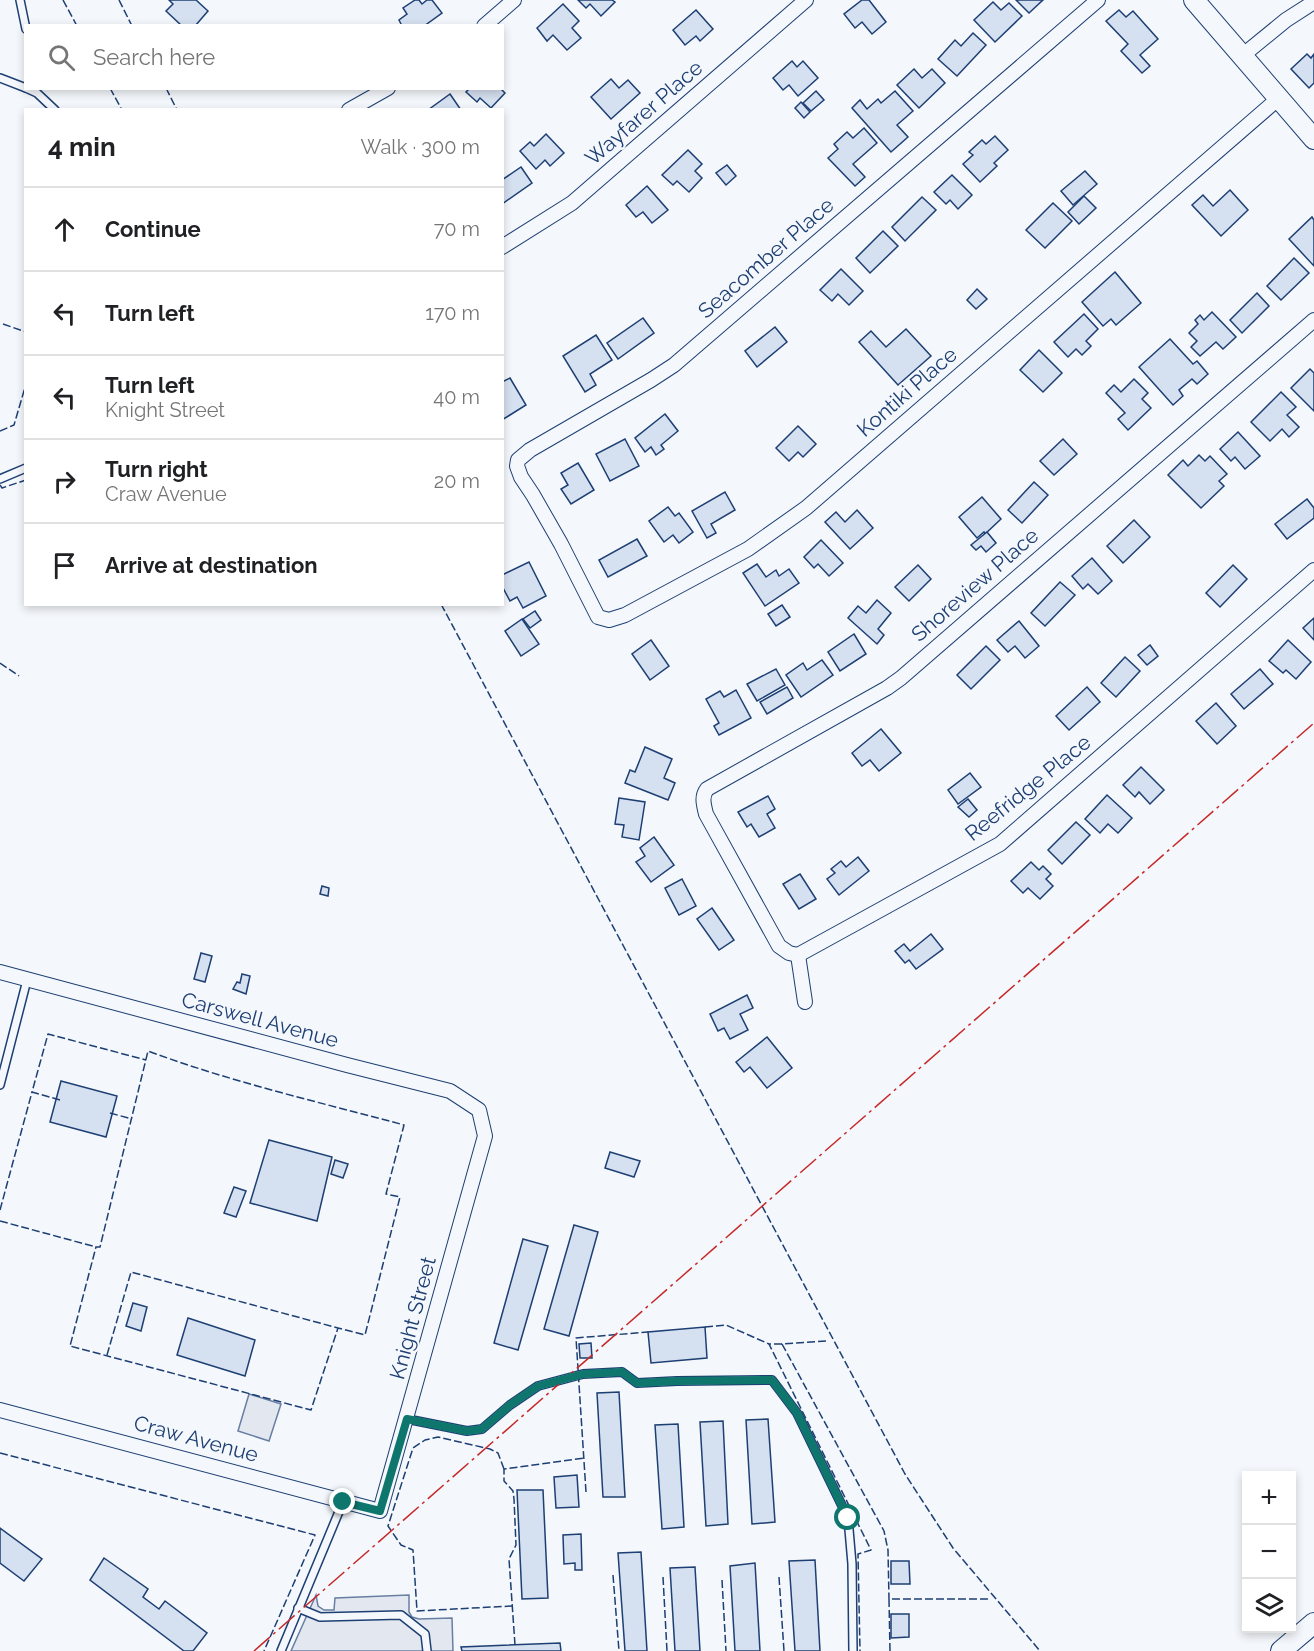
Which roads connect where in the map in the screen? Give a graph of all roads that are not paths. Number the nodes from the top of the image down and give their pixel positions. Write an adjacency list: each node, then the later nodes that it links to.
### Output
1 (20, 0): 7 (lane)
2 (514, 0): 8 (street)
3 (806, 0): 18 (street, Wayfarer Place)
4 (1098, 0): 22 (street, Seacomber Place)
5 (1194, 0): 9 (street)
6 (1314, 2): 9 (street)
7 (25, 24)
8 (486, 24)
9 (1242, 57): 14 (street)
10 (0, 78): 11 (lane)
11 (24, 87)
12 (384, 90): 16 (street)
13 (36, 91): 15 (lane)
14 (1279, 98): 17 (street); 22 (street, Kontiki Place)
15 (53, 108)
16 (353, 108)
17 (1314, 139)
18 (504, 247)
19 (1314, 320): 24 (street, Shoreview Place)
20 (24, 469): 21 (lane)
21 (0, 479)
22 (561, 544)
23 (1314, 570): 24 (street, Reefridge Place)
24 (798, 955): 27 (street)
25 (0, 972): 26 (street, Carswell Avenue)
26 (27, 980): 28 (lane); 29 (street, Carswell Avenue)
27 (805, 1002)
28 (0, 1086)
29 (485, 1136): 31 (street, Knight Street)
30 (0, 1410): 32 (street, Craw Avenue)
31 (407, 1419): 33 (street, Knight Street); 38 (lane)
32 (343, 1502): 33 (street, Craw Avenue); 34 (lane)
33 (380, 1511)
34 (298, 1608): 36 (lane); 37 (lane)
35 (1314, 1623): 39 (street)
36 (281, 1651)
37 (427, 1651)
38 (853, 1651)
39 (1281, 1651)

